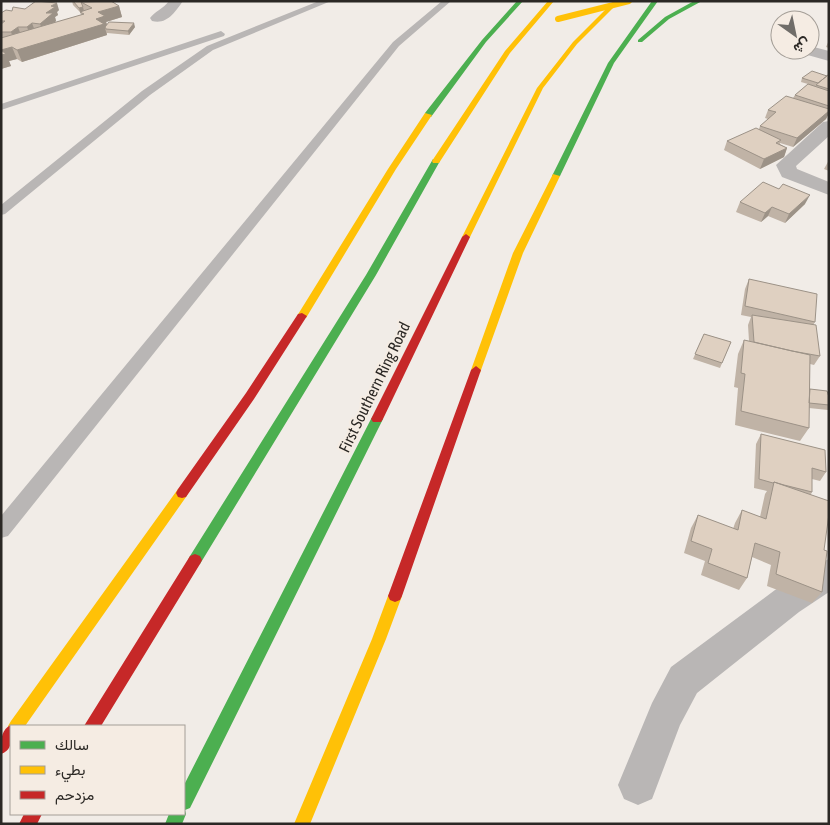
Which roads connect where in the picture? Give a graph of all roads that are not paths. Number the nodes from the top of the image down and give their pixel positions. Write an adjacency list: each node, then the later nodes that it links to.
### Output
1 (176, 1): 12 (street)
2 (321, 1): 15 (lane)
3 (327, 1): 18 (lane)
4 (447, 1): 19 (lane)
5 (520, 1): 21 (highway)
6 (551, 1): 13 (highway)
7 (617, 1): 11 (highway, First Southern Ring Road)
8 (629, 1): 13 (highway, bridge)
9 (655, 1): 14 (highway)
10 (699, 1): 14 (highway)
11 (606, 6): 26 (highway, First Southern Ring Road)
12 (157, 18)
13 (507, 52): 22 (highway)
14 (611, 63): 27 (highway)
15 (1, 107)
16 (829, 126): 17 (street)
17 (829, 189)
18 (1, 211)
19 (1, 530)
20 (829, 574): 25 (street)
21 (17, 725)
22 (93, 725)
23 (10, 734): 24 (highway)
24 (1, 746)
25 (638, 785)
26 (185, 800)
27 (302, 824)

